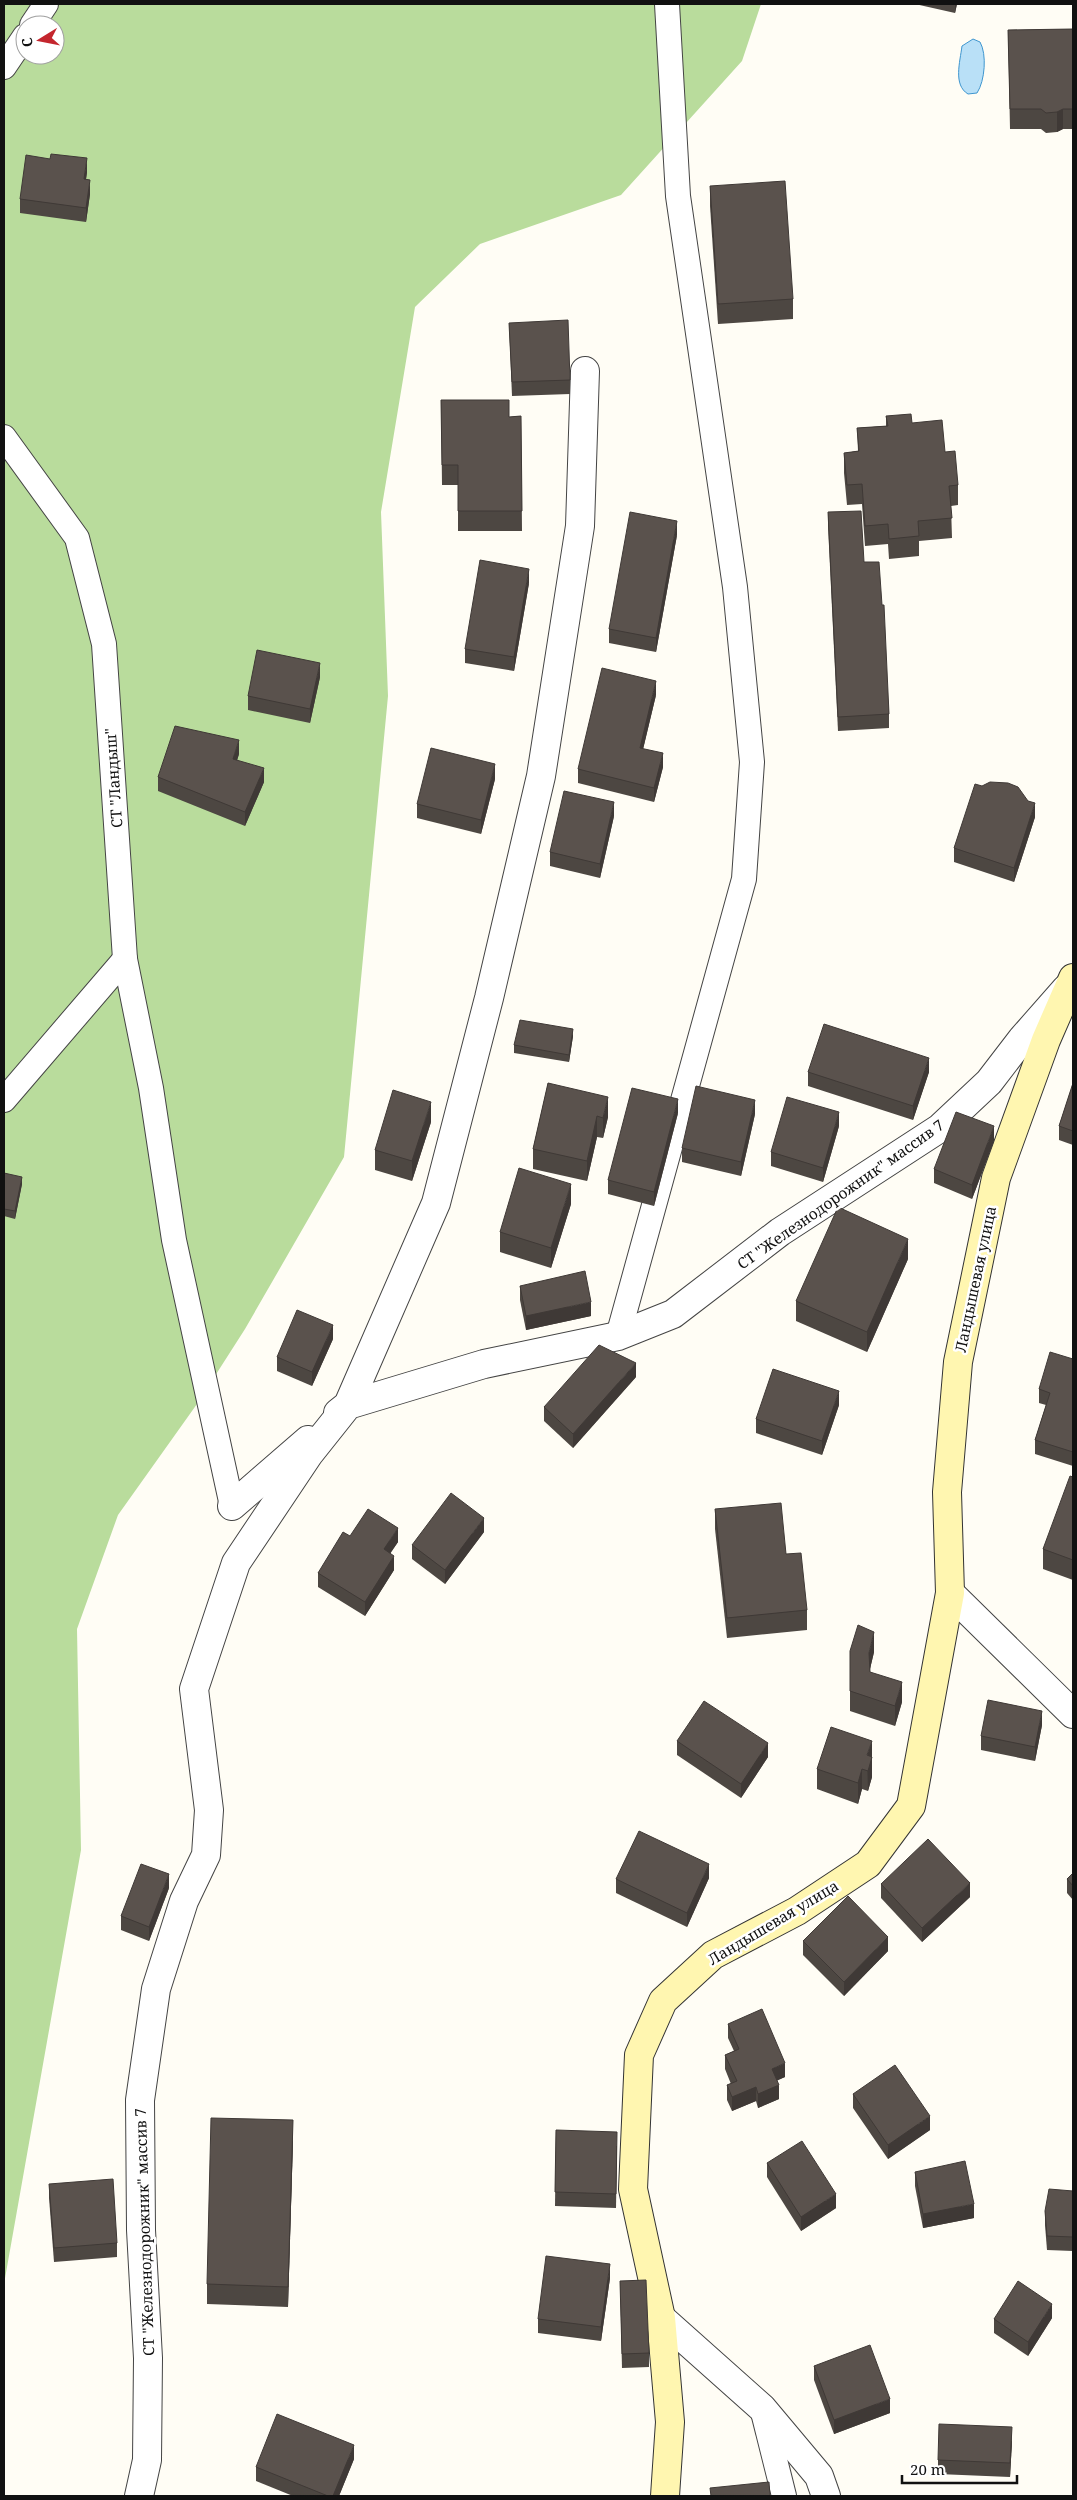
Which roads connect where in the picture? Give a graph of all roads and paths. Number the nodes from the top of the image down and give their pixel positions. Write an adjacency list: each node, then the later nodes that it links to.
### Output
1 (46, 4): 3 (lane)
2 (668, 4): 11 (lane)
3 (39, 15)
4 (15, 51): 5 (lane)
5 (4, 67)
6 (585, 371): 12 (street)
7 (4, 437): 8 (lane, СТ "Ландыш")
8 (125, 959): 10 (lane); 13 (lane, СТ "Ландыш")
9 (1071, 983): 11 (street, СТ "Железнодорожник" массив 7); 14 (street, Ландышевая улица)
10 (4, 1100)
11 (618, 1336): 12 (street, СТ "Железнодорожник" массив 7)
12 (348, 1405): 13 (street); 18 (street, СТ "Железнодорожник" массив 7)
13 (232, 1506)
14 (950, 1593): 15 (street); 16 (street, Ландышевая улица)
15 (1073, 1714)
16 (661, 2318): 17 (street); 19 (street, Ландышевая улица)
17 (762, 2408): 20 (lane); 21 (street)
18 (138, 2496)
19 (665, 2496)
20 (784, 2496)
21 (826, 2496)

